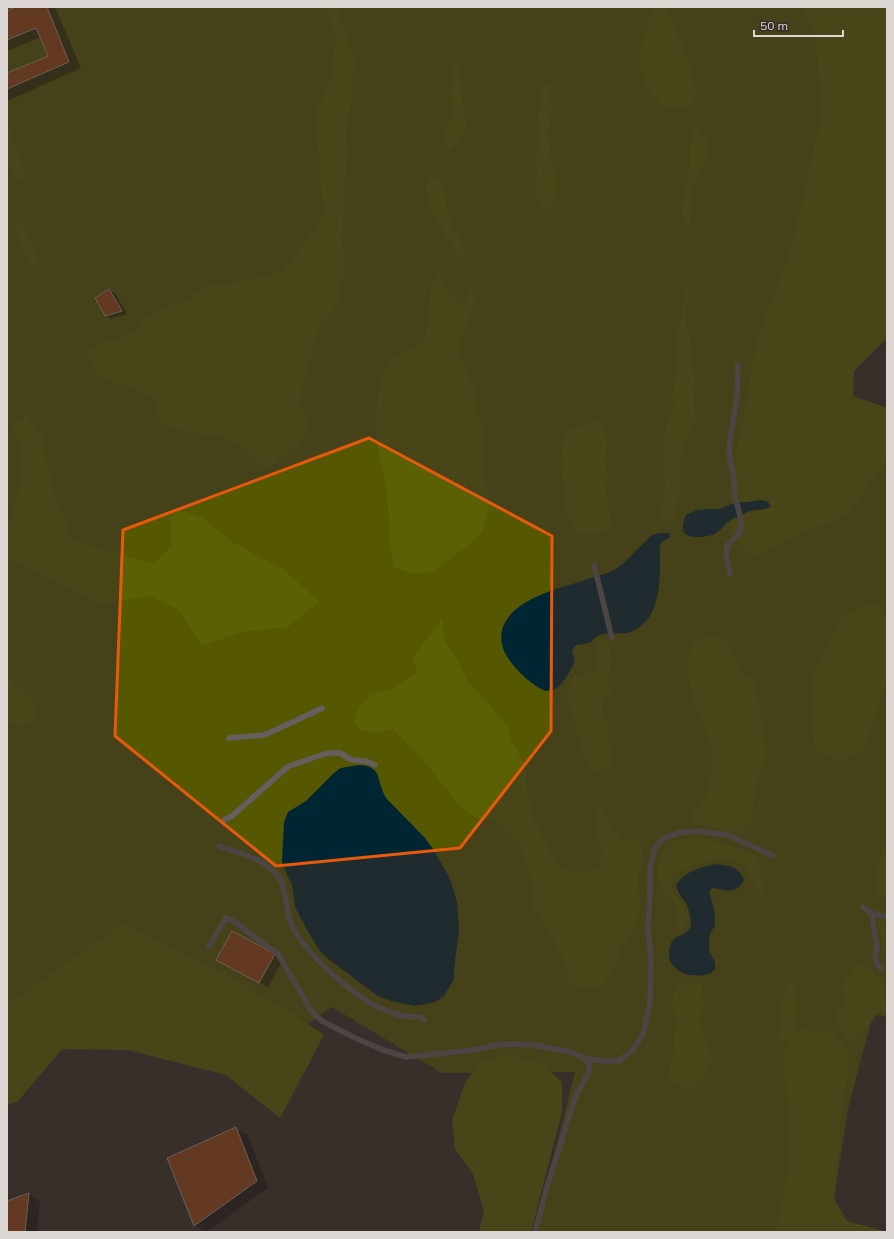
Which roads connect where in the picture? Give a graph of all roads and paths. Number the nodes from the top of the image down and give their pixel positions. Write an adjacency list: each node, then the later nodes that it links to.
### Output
1 (738, 365): 3 (lane)
2 (594, 565): 4 (lane)
3 (730, 574)
4 (612, 638)
5 (322, 708): 6 (lane)
6 (229, 738)
7 (375, 765): 8 (lane)
8 (224, 820)
9 (219, 846): 16 (lane)
10 (774, 856): 17 (lane)
11 (863, 907): 12 (lane)
12 (871, 913): 13 (lane); 15 (lane)
13 (887, 917)
14 (209, 946): 17 (lane)
15 (880, 968)
16 (424, 1020)
17 (584, 1058): 18 (lane)
18 (535, 1232)

